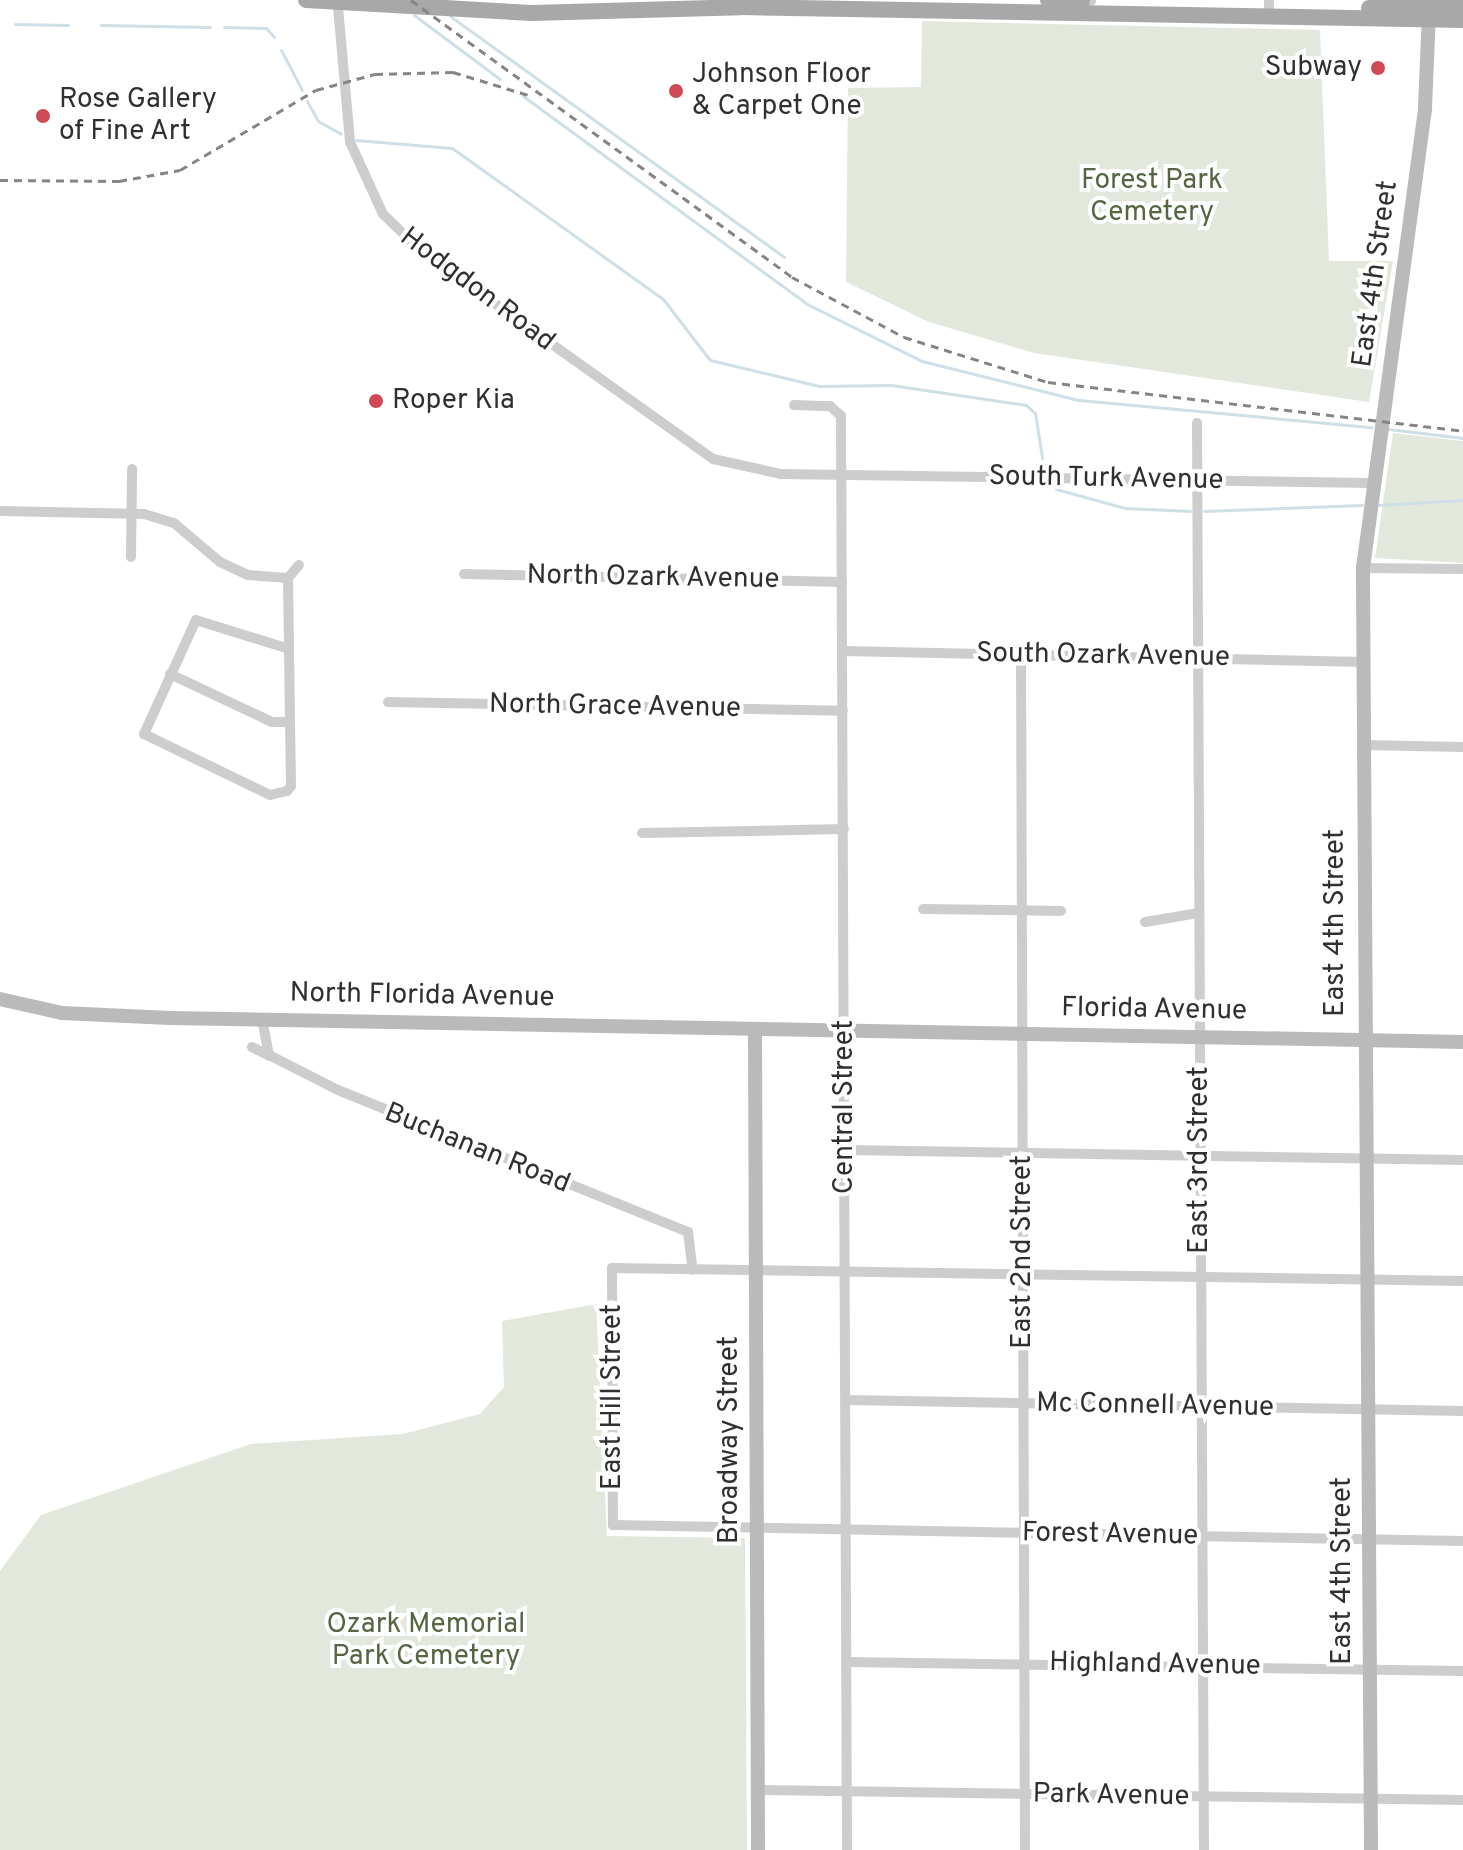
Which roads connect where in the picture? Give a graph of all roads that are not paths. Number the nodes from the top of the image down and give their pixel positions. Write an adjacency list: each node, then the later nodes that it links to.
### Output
1 (306, 0): 8 (main road)
2 (1048, 0): 3 (main road)
3 (1091, 1): 4 (main road)
4 (1269, 4): 9 (main road)
5 (439, 5): 6 (main road); 8 (main road)
6 (459, 5): 9 (main road)
7 (1463, 5): 9 (main road)
8 (338, 7): 13 (street, Hodgdon Road)
9 (1429, 8): 10 (main road); 17 (street, East 4th Street)
10 (1463, 20)
11 (794, 405): 15 (street, Central Street)
12 (1197, 423): 16 (street, East 3rd Street)
13 (713, 459): 15 (street, South Turk Avenue)
14 (132, 469): 19 (street)
15 (840, 475): 16 (street, South Turk Avenue); 26 (street, Central Street)
16 (1197, 480): 17 (street, South Turk Avenue); 30 (street, East 3rd Street)
17 (1372, 483): 22 (street, East 4th Street)
18 (0, 511): 19 (street)
19 (131, 513): 20 (street); 25 (street)
20 (131, 557)
21 (299, 565): 25 (street)
22 (1363, 568): 23 (street); 31 (street, East 4th Street)
23 (1463, 569)
24 (464, 574): 26 (street, North Ozark Avenue)
25 (288, 578): 27 (street)
26 (842, 582): 28 (street, Central Street)
27 (289, 649): 32 (street); 35 (street)
28 (843, 651): 29 (street, South Ozark Avenue); 34 (street, Central Street)
29 (1021, 655): 30 (street, South Ozark Avenue); 41 (street, East 2nd Street)
30 (1197, 658): 31 (street, South Ozark Avenue); 43 (street, East 3rd Street)
31 (1363, 662): 36 (street, East 4th Street)
32 (170, 674): 35 (street); 35 (street)
33 (388, 702): 34 (street, North Grace Avenue)
34 (843, 711): 38 (street, Central Street)
35 (290, 722)
36 (1363, 745): 37 (street); 51 (street, East 4th Street)
37 (1463, 747)
38 (844, 829): 39 (street); 48 (street, Central Street)
39 (642, 833)
40 (923, 909): 41 (street)
41 (1022, 911): 42 (street); 49 (street, East 2nd Street)
42 (1061, 911)
43 (1199, 913): 44 (street); 50 (street, East 3rd Street)
44 (1145, 922)
45 (0, 999): 46 (street, North Florida Avenue)
46 (262, 1019): 47 (street, North Florida Avenue); 54 (street)
47 (755, 1029): 48 (street, North Florida Avenue); 61 (street, Broadway Street)
48 (845, 1031): 49 (street, Florida Avenue); 55 (street, Central Street)
49 (1023, 1034): 50 (street, Florida Avenue); 56 (street, East 2nd Street)
50 (1199, 1037): 51 (street, Florida Avenue); 57 (street, East 3rd Street)
51 (1361, 1041): 52 (street, Florida Avenue); 58 (street, East 4th Street)
52 (1463, 1042)
53 (252, 1047): 54 (street)
54 (272, 1057): 60 (street, Buchanan Road)
55 (846, 1150): 56 (street); 62 (street, Central Street)
56 (1023, 1153): 57 (street); 63 (street, East 2nd Street)
57 (1200, 1155): 58 (street); 64 (street, East 3rd Street)
58 (1364, 1158): 59 (street); 65 (street, East 4th Street)
59 (1463, 1160)
60 (693, 1270): 61 (street); 72 (street, East Hill Street)
61 (755, 1271): 62 (street); 73 (street, Broadway Street)
62 (846, 1271): 63 (street); 67 (street, Central Street)
63 (1023, 1274): 64 (street); 68 (street, East 2nd Street)
64 (1201, 1276): 65 (street); 69 (street, East 3rd Street)
65 (1367, 1280): 66 (street); 70 (street, East 4th Street)
66 (1463, 1281)
67 (847, 1400): 68 (street, Mc Connell Avenue); 74 (street, Central Street)
68 (1023, 1404): 69 (street, Mc Connell Avenue); 75 (street, East 2nd Street)
69 (1201, 1406): 70 (street, Mc Connell Avenue); 76 (street, East 3rd Street)
70 (1368, 1410): 71 (street, Mc Connell Avenue); 77 (street, East 4th Street)
71 (1463, 1411)
72 (613, 1525): 73 (street, Forest Avenue)
73 (757, 1528): 74 (street, Forest Avenue); 84 (street, Broadway Street)
74 (848, 1531): 75 (street, Forest Avenue); 79 (street, Central Street)
75 (1022, 1533): 76 (street, Forest Avenue); 80 (street, East 2nd Street)
76 (1202, 1536): 77 (street, Forest Avenue); 81 (street, East 3rd Street)
77 (1369, 1539): 78 (street, Forest Avenue); 82 (street, East 4th Street)
78 (1463, 1541)
79 (847, 1662): 80 (street, Highland Avenue); 85 (street, Central Street)
80 (1024, 1663): 81 (street, Highland Avenue); 86 (street, East 2nd Street)
81 (1203, 1666): 82 (street, Highland Avenue); 87 (street, East 3rd Street)
82 (1370, 1669): 83 (street, Highland Avenue); 88 (street, East 4th Street)
83 (1463, 1671)
84 (758, 1790): 85 (street, Park Avenue); 90 (street, Broadway Street)
85 (847, 1793): 86 (street, Park Avenue); 91 (street, Central Street)
86 (1024, 1794): 87 (street, Park Avenue); 92 (street, East 2nd Street)
87 (1203, 1797): 88 (street, Park Avenue); 93 (street, East 3rd Street)
88 (1370, 1799): 89 (street, Park Avenue); 94 (street, East 4th Street)
89 (1463, 1800)
90 (758, 1850)
91 (847, 1850)
92 (1025, 1850)
93 (1204, 1850)
94 (1371, 1850)

